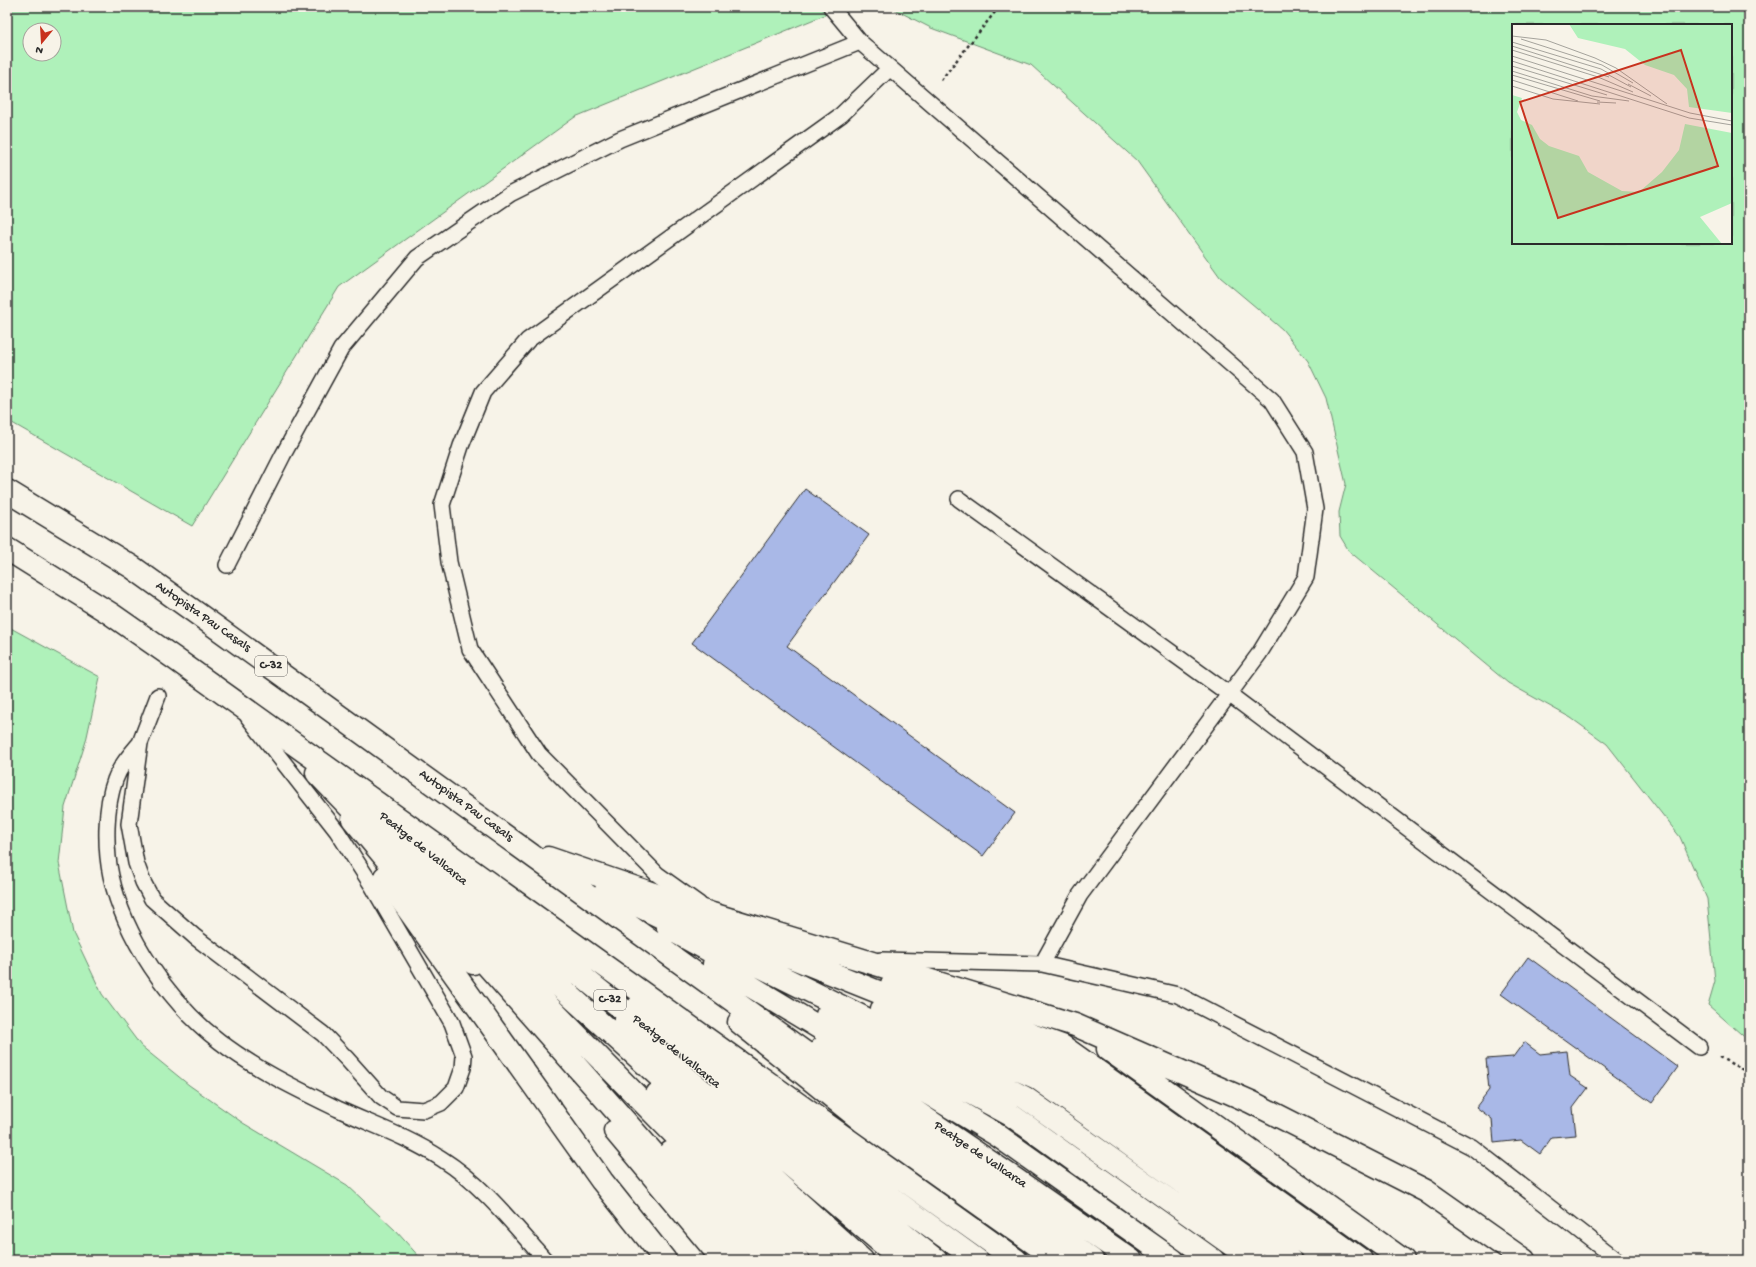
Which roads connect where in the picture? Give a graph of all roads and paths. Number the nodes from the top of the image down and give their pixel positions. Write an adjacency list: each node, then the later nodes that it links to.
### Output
1 (831, 7): 3 (lane)
2 (999, 7): 5 (path)
3 (860, 42): 4 (lane); 9 (lane)
4 (890, 68): 5 (lane); 16 (lane)
5 (926, 99): 10 (lane)
6 (7, 491): 15 (highway, Autopista Pau Casals / C-32)
7 (959, 499): 10 (lane)
8 (7, 549): 12 (highway, C-32)
9 (226, 565)
10 (1229, 694): 18 (lane); 20 (lane)
11 (158, 696): 14 (lane)
12 (236, 702): 13 (highway, C-32); 14 (lane)
13 (285, 738): 23 (highway); 24 (highway); 25 (highway); 26 (highway); 27 (highway); 28 (highway); 29 (highway); 30 (highway); 31 (highway, Peatge de Vallcarca / C-32); 32 (highway); 33 (highway)
14 (140, 743): 22 (lane)
15 (528, 851): 16 (highway); 34 (highway); 35 (highway); 36 (highway, Peatge de Vallcarca / C-32); 37 (highway); 38 (highway); 39 (highway); 40 (highway); 41 (highway); 42 (highway)
16 (712, 914): 17 (highway)
17 (860, 959): 18 (lane); 19 (highway)
18 (1042, 964): 45 (lane)
19 (1075, 1025): 43 (highway); 44 (highway)
20 (1699, 1047): 21 (path)
21 (1749, 1073)
22 (545, 1260)
23 (665, 1260)
24 (723, 1260)
25 (748, 1260)
26 (772, 1260)
27 (798, 1260)
28 (830, 1260)
29 (862, 1260)
30 (902, 1260)
31 (936, 1260)
32 (977, 1260)
33 (1016, 1260)
34 (1058, 1260)
35 (1092, 1260)
36 (1131, 1260)
37 (1173, 1260)
38 (1213, 1260)
39 (1253, 1260)
40 (1290, 1260)
41 (1328, 1260)
42 (1361, 1260)
43 (1403, 1260)
44 (1524, 1260)
45 (1617, 1260)

